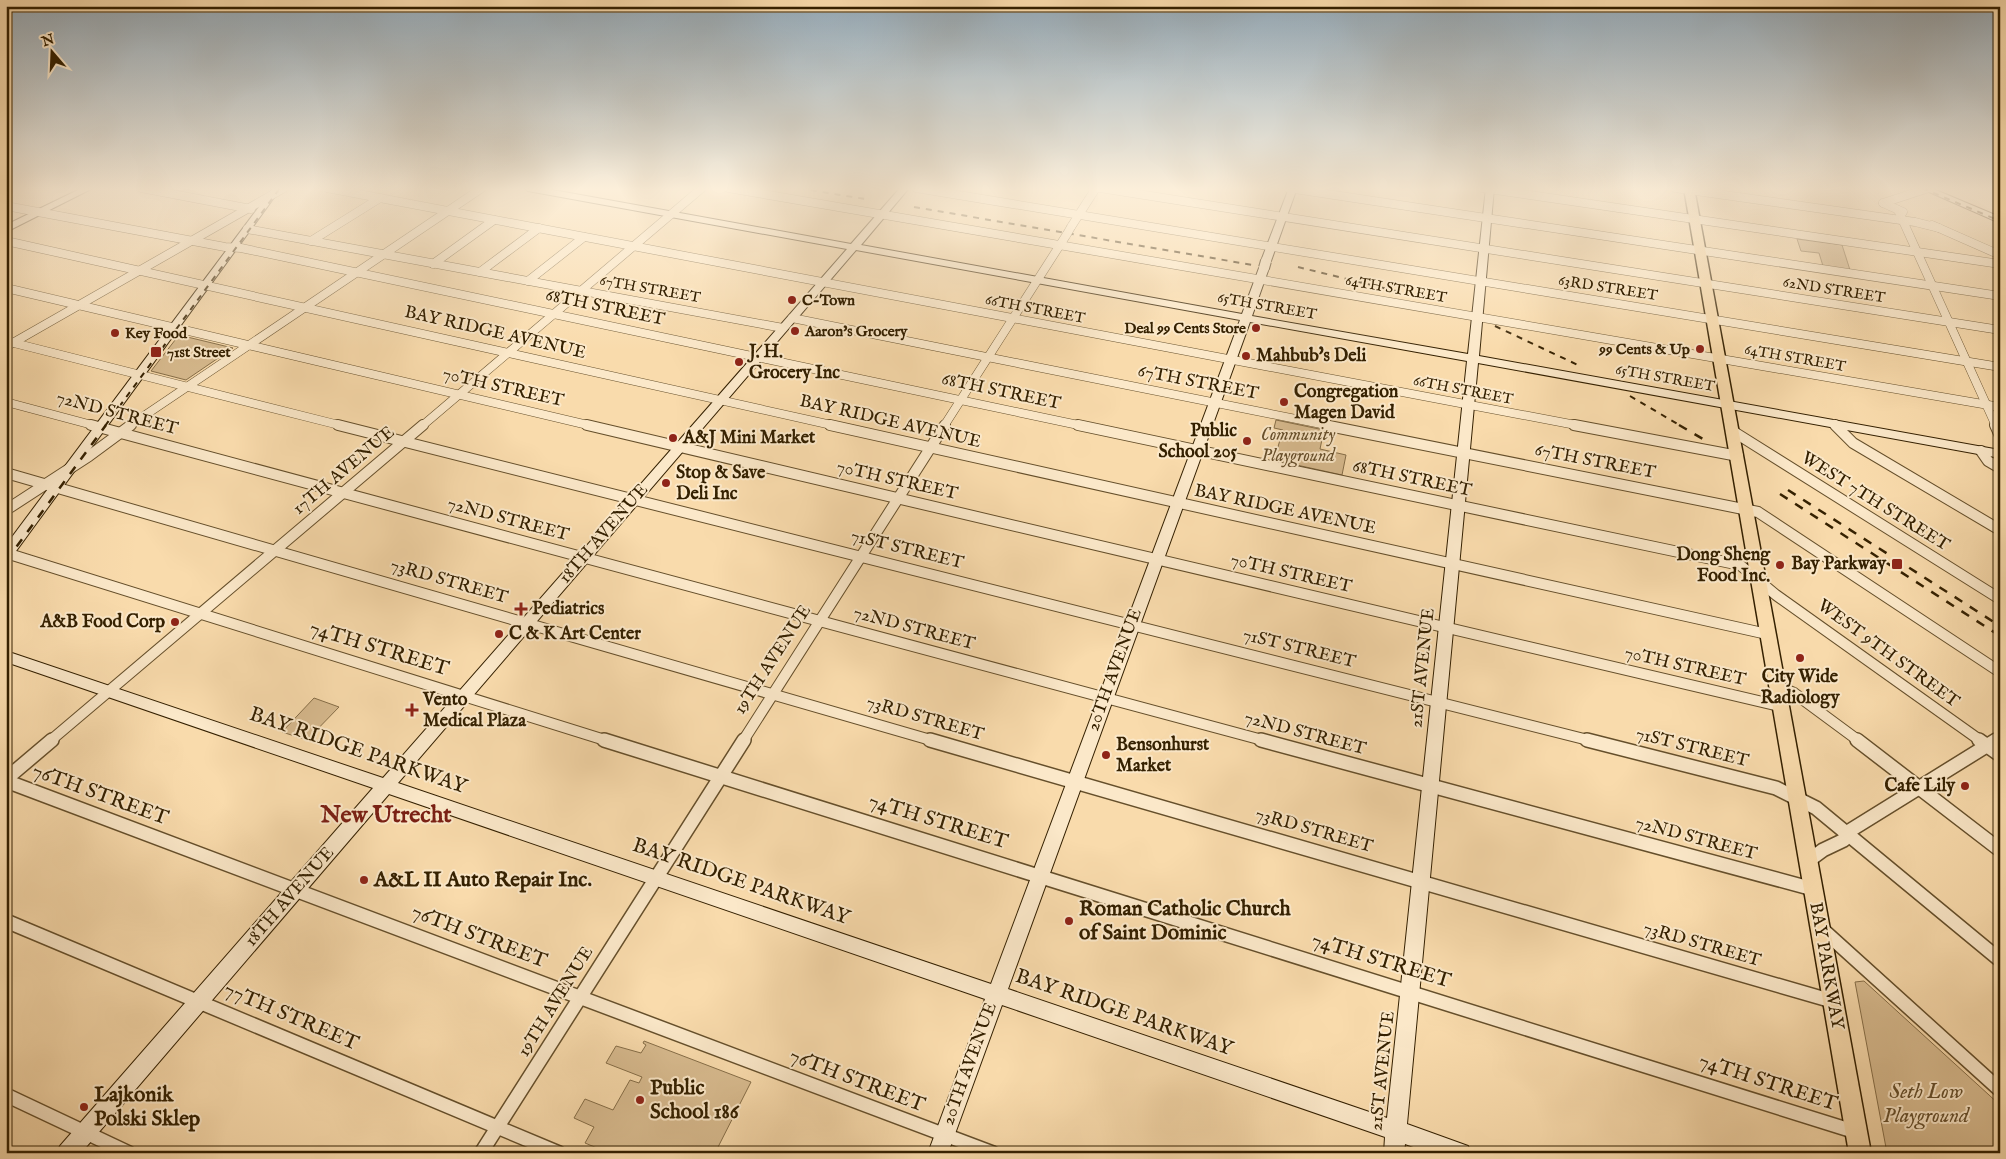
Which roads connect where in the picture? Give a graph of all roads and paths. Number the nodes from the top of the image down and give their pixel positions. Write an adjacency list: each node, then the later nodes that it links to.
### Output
1 (11, 242): 37 (street, BAY RIDGE AVENUE)
2 (189, 242): 37 (street)
3 (205, 242): 28 (street, 68TH STREET)
4 (238, 242): 28 (street)
5 (317, 242): 33 (street, 67TH STREET)
6 (402, 242): 33 (street)
7 (463, 242): 35 (street)
8 (520, 242): 38 (street)
9 (578, 242): 42 (street)
10 (612, 242): 26 (street, 66TH STREET)
11 (638, 242): 26 (street, 17TH AVENUE)
12 (827, 242): 29 (street, 65TH STREET)
13 (858, 242): 29 (street, 18TH AVENUE)
14 (1043, 242): 25 (street, 64TH STREET)
15 (1062, 242): 25 (street, 19TH AVENUE)
16 (1248, 242): 27 (street, 63RD STREET)
17 (1273, 242): 27 (street, 20TH AVENUE)
18 (1447, 242): 30 (street, 62ND STREET)
19 (1485, 242): 30 (street, 21ST AVENUE)
20 (1647, 242): 31 (street)
21 (1699, 242): 31 (main road, BAY PARKWAY)
22 (1851, 242): 32 (street)
23 (1914, 242): 32 (street)
24 (1971, 242): 34 (street)
25 (1060, 245): 40 (street, 64TH STREET); 41 (street, 19TH AVENUE)
26 (633, 246): 44 (street, 66TH STREET); 49 (street, 17TH AVENUE)
27 (1272, 246): 40 (street, 20TH AVENUE); 43 (street, 63RD STREET)
28 (234, 247): 39 (street, 68TH STREET); 46 (street)
29 (854, 247): 41 (street, 65TH STREET); 44 (street, 18TH AVENUE)
30 (1484, 248): 43 (street, 21ST AVENUE); 45 (street, 62ND STREET)
31 (1700, 250): 45 (main road, BAY PARKWAY); 47 (street)
32 (1918, 252): 36 (street); 47 (street)
33 (383, 255): 35 (street, 67TH STREET); 39 (street)
34 (2000, 255)
35 (433, 264): 38 (street, 67TH STREET)
36 (2000, 264)
37 (140, 270): 46 (street, BAY RIDGE AVENUE); 51 (street)
38 (480, 272): 42 (street, 67TH STREET)
39 (357, 273): 52 (street); 53 (street, 68TH STREET)
40 (1259, 279): 54 (street, 64TH STREET); 57 (street, 20TH AVENUE)
41 (1036, 280): 56 (street, 19TH AVENUE); 57 (street, 65TH STREET)
42 (528, 281): 49 (street, 67TH STREET)
43 (1480, 281): 54 (street, 21ST AVENUE); 58 (street, 63RD STREET)
44 (823, 282): 55 (street, 18TH AVENUE); 56 (street, 66TH STREET)
45 (1706, 283): 58 (main road, BAY PARKWAY); 59 (street, 62ND STREET)
46 (206, 286): 52 (street, BAY RIDGE AVENUE); 60 (street)
47 (1932, 286): 50 (street); 59 (street)
48 (6, 288): 51 (street, 70TH STREET)
49 (581, 291): 53 (street, 17TH AVENUE); 61 (street, 67TH STREET)
50 (2000, 296)
51 (80, 305): 60 (street, 70TH STREET); 63 (street)
52 (306, 308): 64 (street); 65 (street, BAY RIDGE AVENUE)
53 (553, 314): 65 (street, 17TH AVENUE); 66 (street, 68TH STREET)
54 (1477, 317): 68 (street, 64TH STREET); 69 (street, 21ST AVENUE)
55 (792, 318): 61 (street, 18TH AVENUE); 67 (street, 67TH STREET)
56 (1013, 318): 67 (street, 19TH AVENUE); 70 (street, 66TH STREET)
57 (1245, 318): 69 (street, 65TH STREET); 70 (street, 20TH AVENUE)
58 (1712, 319): 68 (main road, BAY PARKWAY); 71 (street, 63RD STREET)
59 (1948, 322): 62 (street, 62ND STREET); 71 (street)
60 (175, 328): 64 (street, 70TH STREET); 73 (street)
61 (783, 328): 66 (street, 18TH AVENUE)
62 (2000, 330)
63 (9, 344): 73 (street, 71ST STREET)
64 (249, 346): 74 (street); 75 (street, 70TH STREET)
65 (508, 353): 75 (street, 17TH AVENUE); 76 (street, BAY RIDGE AVENUE)
66 (758, 357): 76 (street, 18TH AVENUE); 77 (street, 68TH STREET)
67 (988, 357): 77 (street, 19TH AVENUE); 79 (street, 67TH STREET)
68 (1720, 358): 80 (street, 64TH STREET); 82 (main road, BAY PARKWAY)
69 (1472, 359): 81 (street, 21ST AVENUE); 82 (street, 65TH STREET)
70 (1230, 360): 79 (street, 20TH AVENUE); 81 (street, 66TH STREET)
71 (1966, 361): 72 (street, 63RD STREET); 80 (street)
72 (2000, 367)
73 (140, 375): 74 (street, 71ST STREET); 85 (street)
74 (187, 387): 87 (street); 89 (street, 71ST STREET)
75 (458, 395): 89 (street, 17TH AVENUE); 90 (street, 70TH STREET)
76 (720, 400): 90 (street, 18TH AVENUE); 91 (street, BAY RIDGE AVENUE)
77 (961, 400): 91 (street, 19TH AVENUE); 92 (street, 68TH STREET)
78 (6, 402): 85 (street, 72ND STREET)
79 (1214, 403): 92 (street, 20TH AVENUE); 94 (street, 67TH STREET)
80 (1986, 404): 83 (street, 64TH STREET); 88 (street)
81 (1468, 405): 94 (street, 21ST AVENUE); 96 (street, 66TH STREET)
82 (1728, 405): 84 (street, 65TH STREET); 86 (main road, BAY PARKWAY)
83 (2000, 407)
84 (1834, 424): 93 (street, 65TH STREET); 109 (street)
85 (100, 428): 87 (street, 72ND STREET); 98 (street)
86 (1734, 432): 96 (main road, BAY PARKWAY); 117 (street, WEST 7TH STREET)
87 (119, 433): 98 (street); 102 (street, 72ND STREET)
88 (2000, 436)
89 (403, 442): 102 (street, 17TH AVENUE); 104 (street, 71ST STREET)
90 (680, 447): 103 (street, 70TH STREET); 104 (street, 18TH AVENUE)
91 (931, 447): 103 (street, 19TH AVENUE); 105 (street, BAY RIDGE AVENUE)
92 (1197, 450): 105 (street, 20TH AVENUE); 106 (street, 68TH STREET)
93 (1981, 451): 95 (street, 65TH STREET); 97 (street)
94 (1464, 452): 106 (street, 21ST AVENUE); 107 (street, 67TH STREET)
95 (2000, 454)
96 (1738, 456): 107 (main road, BAY PARKWAY)
97 (2000, 468)
98 (69, 469): 100 (street); 101 (street)
99 (6, 473): 100 (street, 73RD STREET)
100 (44, 484): 101 (street, 73RD STREET); 108 (street)
101 (56, 486): 110 (street, 73RD STREET); 111 (street)
102 (342, 493): 110 (street, 17TH AVENUE); 113 (street, 72ND STREET)
103 (898, 499): 112 (street, 19TH AVENUE); 114 (street, 70TH STREET)
104 (634, 500): 112 (street, 71ST STREET); 113 (street, 18TH AVENUE)
105 (1177, 502): 114 (street, 20TH AVENUE); 115 (street, BAY RIDGE AVENUE)
106 (1458, 505): 115 (street, 21ST AVENUE); 116 (street, 68TH STREET)
107 (1745, 509): 116 (main road, BAY PARKWAY); 125 (street, 67TH STREET)
108 (6, 510)
109 (2000, 530)
110 (275, 550): 118 (street, 17TH AVENUE); 120 (street, 73RD STREET)
111 (7, 554): 118 (street, 74TH STREET)
112 (860, 556): 119 (street, 19TH AVENUE); 121 (street, 71ST STREET)
113 (584, 558): 119 (street, 72ND STREET); 120 (street, 18TH AVENUE)
114 (1155, 560): 121 (street, 20TH AVENUE); 122 (street, 70TH STREET)
115 (1452, 563): 122 (street, 21ST AVENUE); 123 (street, BAY RIDGE AVENUE)
116 (1757, 580): 123 (main road, BAY PARKWAY); 134 (street, WEST 9TH STREET)
117 (2000, 599)
118 (200, 614): 127 (street, 17TH AVENUE); 129 (street, 74TH STREET)
119 (819, 622): 128 (street, 19TH AVENUE); 130 (street, 72ND STREET)
120 (528, 623): 128 (street, 73RD STREET); 129 (street, 18TH AVENUE)
121 (1131, 625): 130 (street, 20TH AVENUE); 131 (street, 71ST STREET)
122 (1446, 628): 131 (street, 21ST AVENUE); 132 (street, 70TH STREET)
123 (1767, 634): 126 (main road, BAY PARKWAY)
124 (6, 656): 127 (street, BAY RIDGE PARKWAY)
125 (2000, 672)
126 (1776, 684): 132 (main road, BAY PARKWAY); 141 (street)
127 (109, 692): 137 (street, 17TH AVENUE); 139 (street, BAY RIDGE PARKWAY)
128 (772, 693): 136 (street, 19TH AVENUE); 138 (street, 73RD STREET)
129 (464, 697): 136 (street, 74TH STREET); 139 (street, 18TH AVENUE)
130 (1104, 698): 138 (street, 20TH AVENUE); 140 (street, 72ND STREET)
131 (1439, 702): 140 (street, 21ST AVENUE); 142 (street, 71ST STREET)
132 (1779, 706): 142 (main road, BAY PARKWAY)
133 (2000, 738): 134 (street)
134 (1987, 746): 135 (street, WEST 9TH STREET); 141 (street)
135 (2000, 755)
136 (720, 775): 146 (street, 74TH STREET); 147 (street, 19TH AVENUE)
137 (6, 780): 149 (street, 76TH STREET)
138 (1074, 780): 146 (street, 20TH AVENUE); 148 (street, 73RD STREET)
139 (387, 785): 147 (street, BAY RIDGE PARKWAY); 149 (street, 18TH AVENUE)
140 (1430, 786): 148 (street, 21ST AVENUE); 150 (street, 72ND STREET)
141 (1918, 788): 143 (street); 144 (street)
142 (1797, 798): 143 (street, 71ST STREET); 145 (main road, BAY PARKWAY)
143 (1846, 833): 145 (street); 153 (street, 71ST STREET)
144 (2000, 850)
145 (1808, 862): 150 (main road, BAY PARKWAY)
146 (1039, 875): 154 (street, 74TH STREET); 155 (street, 20TH AVENUE)
147 (656, 877): 155 (street, BAY RIDGE PARKWAY); 156 (street, 19TH AVENUE)
148 (1421, 881): 154 (street, 21ST AVENUE); 158 (street, 73RD STREET)
149 (296, 888): 156 (street, 76TH STREET); 157 (street, 18TH AVENUE)
150 (1813, 889): 152 (main road, BAY PARKWAY)
151 (6, 921): 157 (street, 77TH STREET)
152 (1820, 928): 158 (main road, BAY PARKWAY); 159 (street)
153 (2000, 960)
154 (1410, 991): 162 (street, 21ST AVENUE); 164 (street, 74TH STREET)
155 (996, 994): 162 (street, BAY RIDGE PARKWAY); 165 (street, 20TH AVENUE)
156 (580, 997): 161 (street, 19TH AVENUE); 165 (street, 76TH STREET)
157 (198, 1001): 161 (street, 77TH STREET); 163 (street, 18TH AVENUE)
158 (1832, 1001): 164 (main road, BAY PARKWAY)
159 (2000, 1090)
160 (6, 1095): 163 (street)
161 (497, 1127): 168 (street, 19TH AVENUE); 169 (street, 77TH STREET)
162 (1396, 1131): 171 (street, 21ST AVENUE); 172 (street, BAY RIDGE PARKWAY)
163 (85, 1132): 166 (street, 18TH AVENUE); 167 (street)
164 (1856, 1132): 173 (main road, BAY PARKWAY)
165 (941, 1144): 170 (street, 76TH STREET)
166 (67, 1153)
167 (129, 1153)
168 (481, 1153)
169 (559, 1153)
170 (993, 1153)
171 (1394, 1153)
172 (1461, 1153)
173 (1860, 1153)

